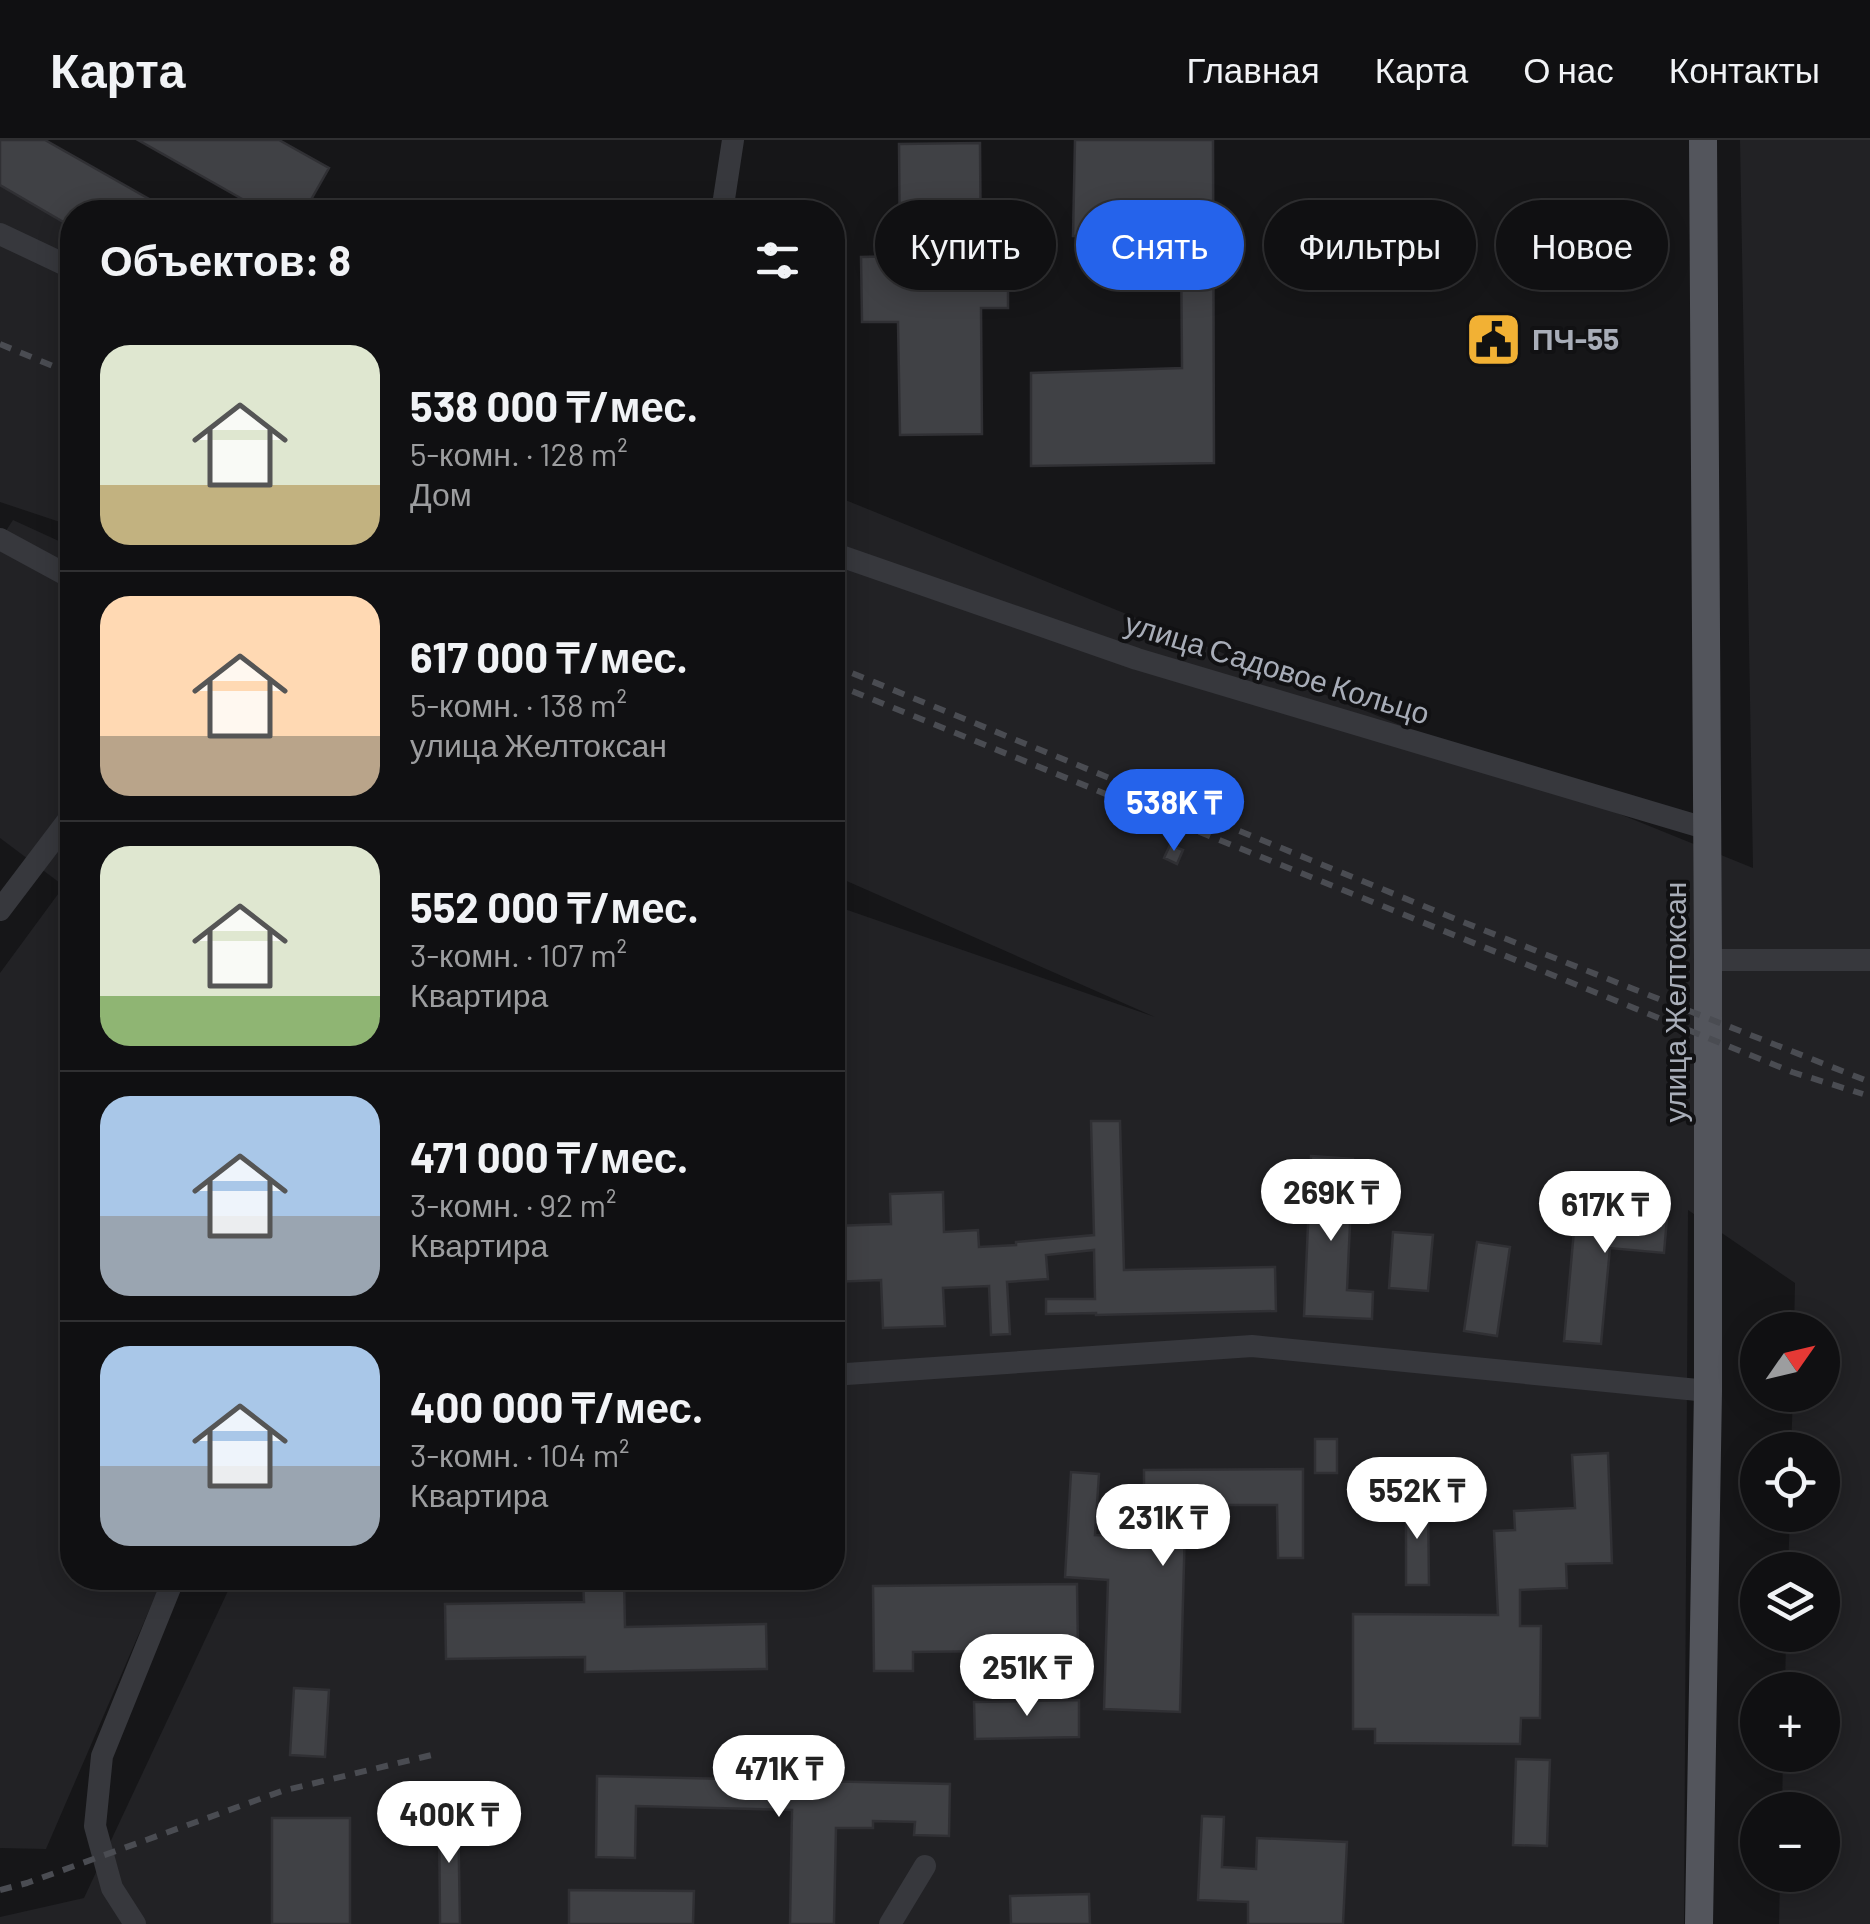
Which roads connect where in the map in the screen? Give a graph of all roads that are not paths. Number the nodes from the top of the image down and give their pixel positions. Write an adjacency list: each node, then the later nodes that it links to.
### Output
1 (733, 140): 3 (street)
2 (1703, 140): 9 (main road, улица Желтоксан)
3 (724, 200)
4 (0, 234): 5 (street)
5 (60, 262)
6 (0, 539): 8 (street)
7 (845, 558): 9 (street, улица Садовое Кольцо)
8 (60, 572)
9 (1708, 829): 12 (main road, улица Желтоксан)
10 (60, 831): 11 (street)
11 (0, 910)
12 (1708, 960): 13 (street); 15 (main road, улица Желтоксан)
13 (1870, 960)
14 (845, 1375): 15 (street)
15 (1708, 1391): 20 (main road, улица Желтоксан)
16 (169, 1590): 18 (street)
17 (925, 1866): 19 (street)
18 (135, 1924)
19 (890, 1924)
20 (1699, 1924)

